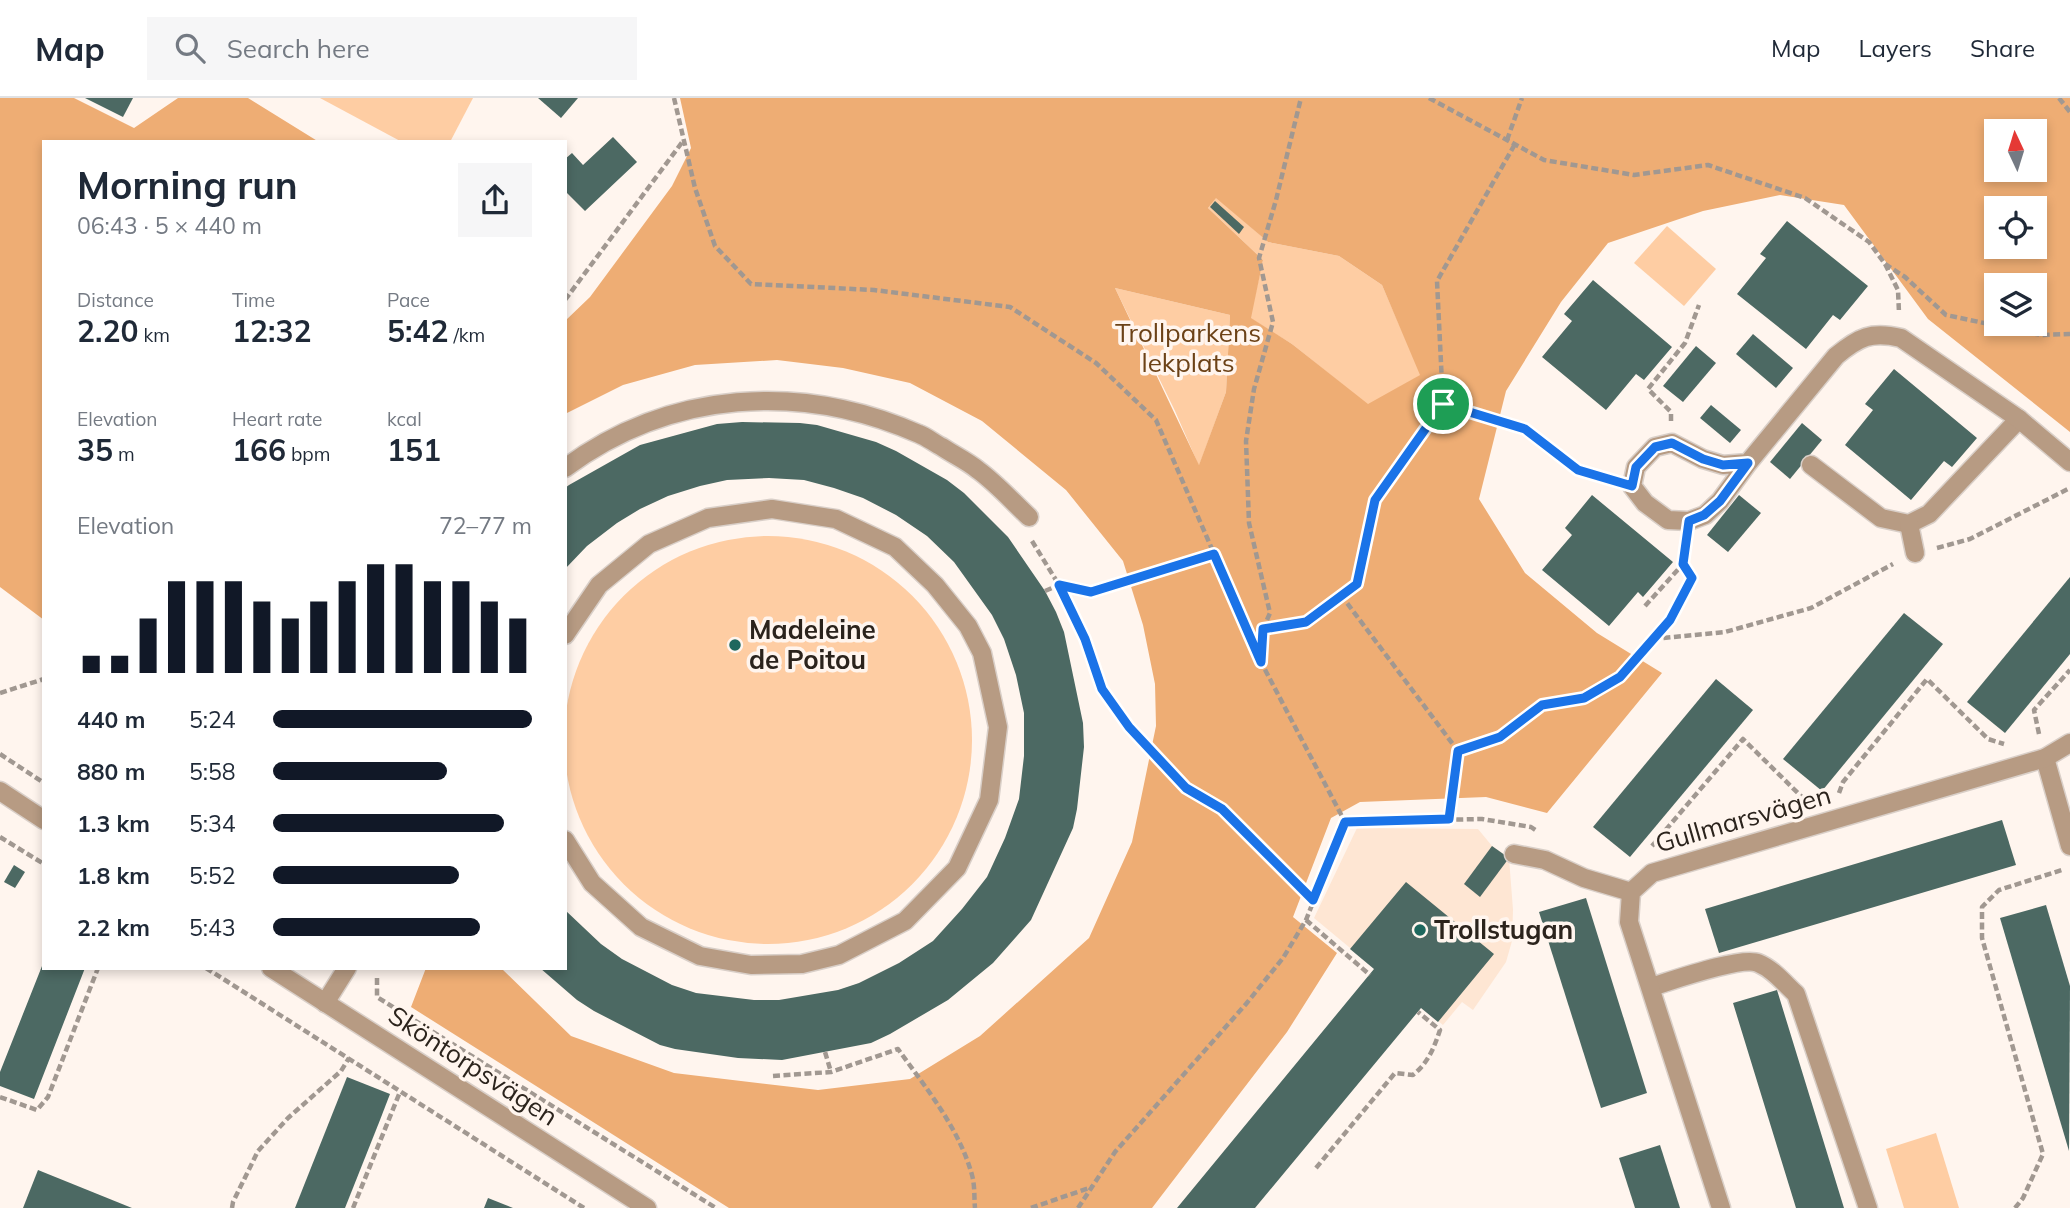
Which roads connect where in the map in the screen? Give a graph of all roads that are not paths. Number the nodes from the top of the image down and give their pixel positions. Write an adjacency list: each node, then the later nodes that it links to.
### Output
1 (2019, 419): 2 (street); 3 (street); 7 (street)
2 (1748, 463): 2 (street)
3 (2070, 463)
4 (1811, 465): 7 (street)
5 (567, 467): 6 (street)
6 (1029, 517)
7 (1909, 524): 8 (street)
8 (1915, 553)
9 (567, 632): 14 (street)
10 (2070, 743): 11 (street, Gullmarsvägen)
11 (2045, 758): 15 (street); 17 (street, Gullmarsvägen)
12 (0, 791): 13 (street)
13 (42, 819)
14 (567, 843)
15 (2070, 846)
16 (1514, 854): 17 (street)
17 (1631, 892): 20 (street)
18 (274, 970): 21 (street, Sköntorpsvägen)
19 (346, 970): 21 (street)
20 (1651, 987): 23 (street); 24 (street)
21 (325, 1003): 22 (street, Sköntorpsvägen)
22 (647, 1208)
23 (1721, 1208)
24 (1868, 1208)

